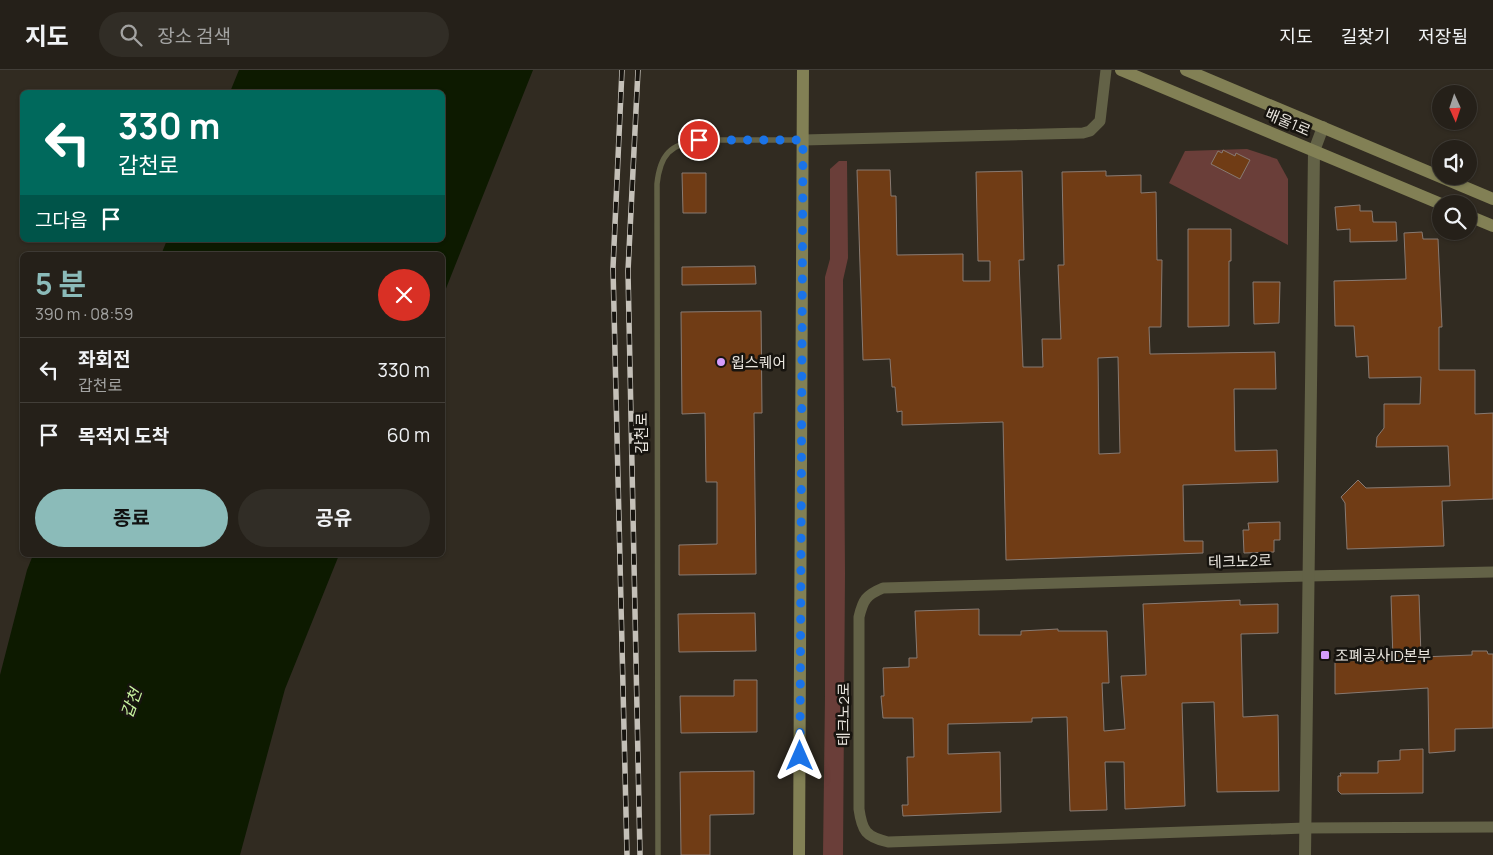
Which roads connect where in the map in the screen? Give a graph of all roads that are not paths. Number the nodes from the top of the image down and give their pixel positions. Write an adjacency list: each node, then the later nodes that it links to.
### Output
1 (803, 70): 6 (main road)
2 (1106, 70): 6 (street)
3 (1121, 70): 7 (main road, 배울1로)
4 (1186, 70): 5 (main road, 배울1로)
5 (1323, 127): 7 (street); 8 (main road, 배울1로)
6 (803, 140): 16 (lane, 갑천로); 17 (main road)
7 (1314, 151): 9 (main road, 배울1로); 13 (street)
8 (1493, 199)
9 (1432, 200)
10 (1477, 219): 11 (main road)
11 (1493, 226)
12 (1493, 572): 13 (street, 테크노2로)
13 (1308, 576): 15 (street); 15 (street, 테크노2로)
14 (1493, 827): 15 (street, 테크노2로)
15 (1305, 828): 18 (street)
16 (658, 855)
17 (799, 855)
18 (1305, 855)

